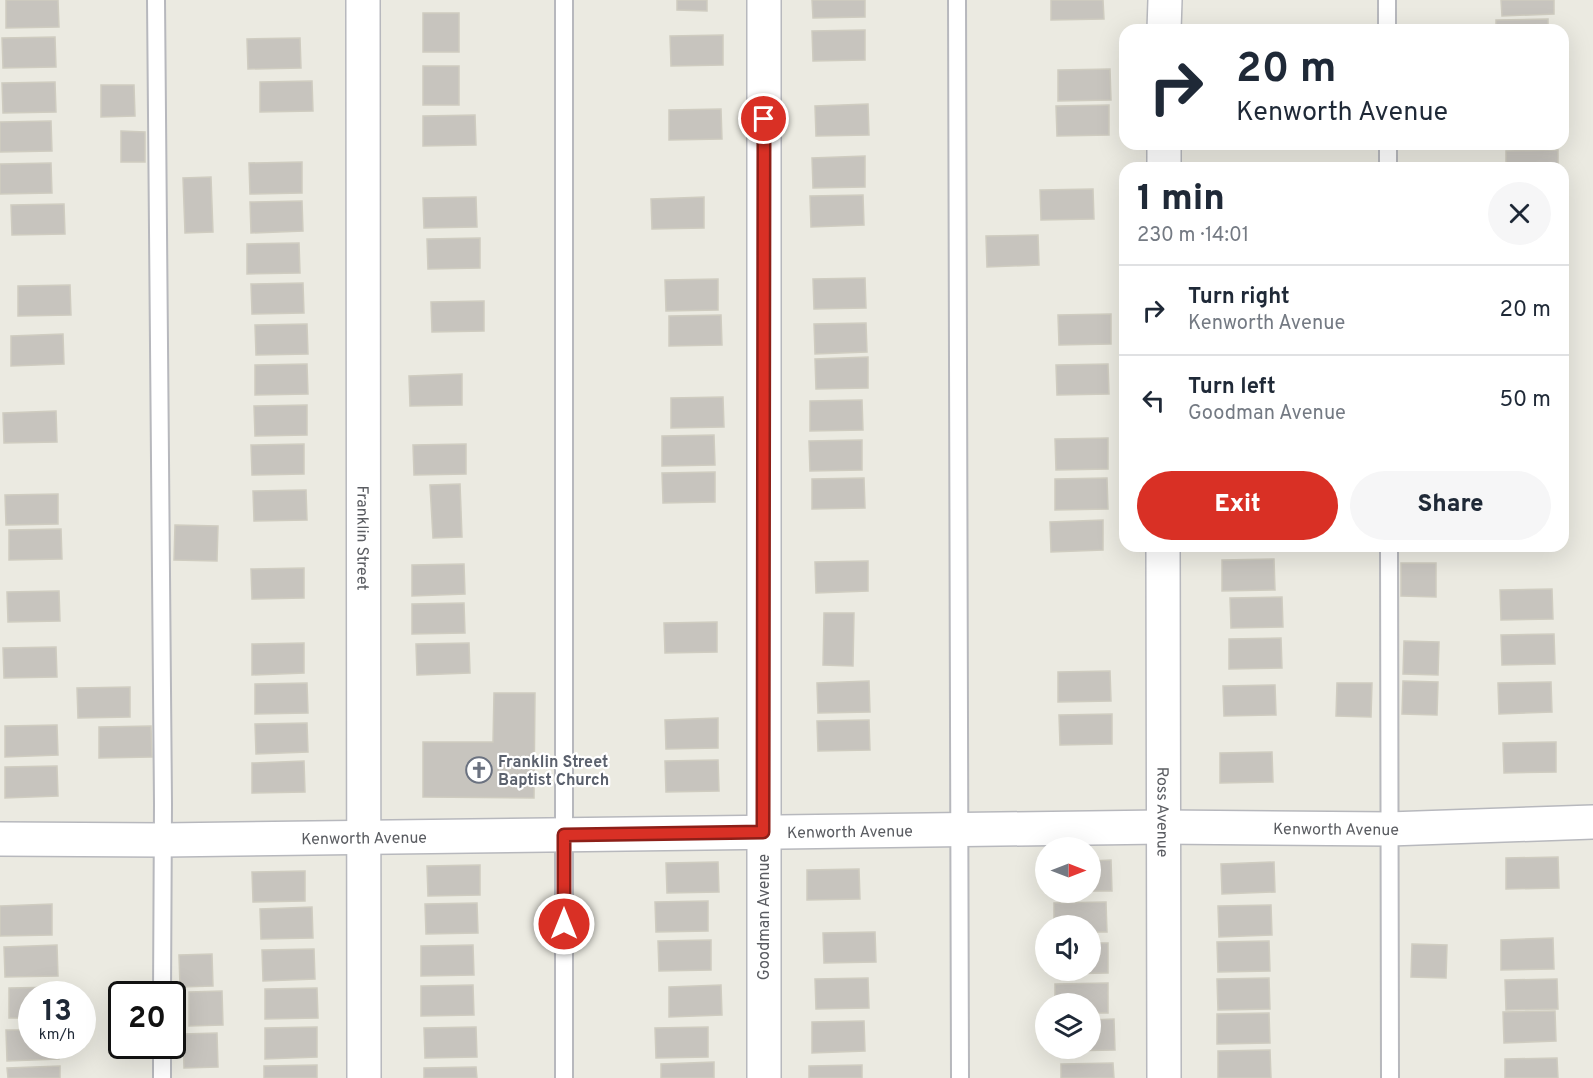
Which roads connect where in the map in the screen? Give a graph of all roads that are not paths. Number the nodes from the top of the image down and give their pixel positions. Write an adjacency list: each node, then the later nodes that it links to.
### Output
1 (156, 0): 20 (lane)
2 (363, 0): 18 (street, Franklin Street)
3 (564, 0): 17 (lane)
4 (764, 0): 16 (street, Goodman Avenue)
5 (957, 0): 15 (lane)
6 (1165, 0): 8 (street)
7 (1387, 0): 9 (lane)
8 (1164, 24)
9 (1388, 24)
10 (1163, 552): 13 (street, Ross Avenue)
11 (1389, 552): 14 (lane)
12 (1593, 822): 14 (street, Kenworth Avenue)
13 (1162, 827): 14 (street, Kenworth Avenue); 15 (street, Kenworth Avenue); 28 (street, Ross Avenue)
14 (1389, 829): 29 (lane)
15 (960, 831): 16 (street, Kenworth Avenue); 27 (lane)
16 (763, 832): 17 (street, Kenworth Avenue); 26 (street, Goodman Avenue)
17 (564, 835): 18 (street, Kenworth Avenue); 25 (lane)
18 (363, 838): 20 (street, Kenworth Avenue); 24 (street, Franklin Street)
19 (0, 839): 20 (street, Kenworth Avenue)
20 (164, 840): 21 (lane)
21 (162, 981)
22 (162, 1059): 23 (lane)
23 (162, 1078)
24 (364, 1078)
25 (564, 1078)
26 (764, 1078)
27 (960, 1078)
28 (1164, 1078)
29 (1390, 1078)

